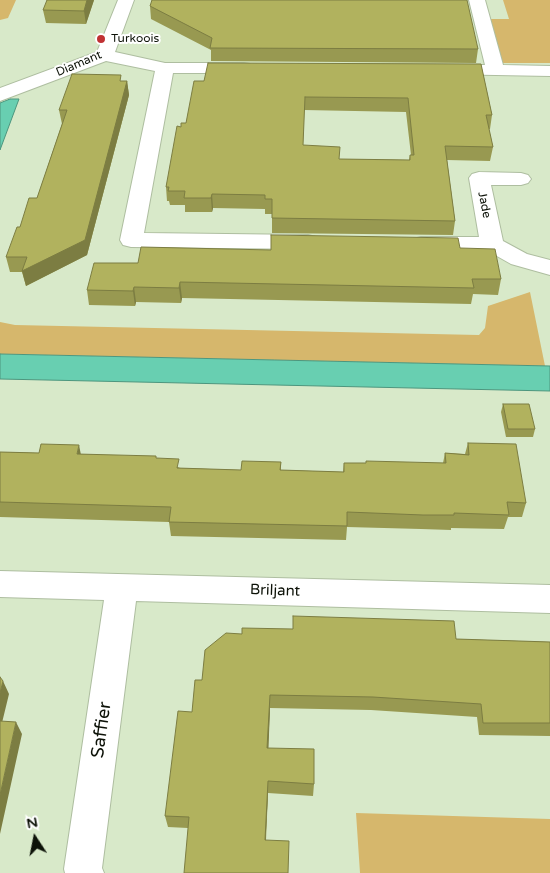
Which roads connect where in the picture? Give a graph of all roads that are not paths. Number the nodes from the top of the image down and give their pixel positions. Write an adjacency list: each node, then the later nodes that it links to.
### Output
1 (126, 0): 3 (street, Diamant)
2 (478, 0): 7 (street)
3 (105, 55): 4 (street); 9 (street, Diamant)
4 (165, 68): 5 (street); 11 (street)
5 (262, 69)
6 (428, 70): 7 (street)
7 (496, 71): 8 (street)
8 (550, 71)
9 (0, 95)
10 (521, 179): 13 (street, Jade)
11 (326, 242)
12 (404, 243): 13 (street)
13 (492, 244): 14 (street)
14 (550, 268)
15 (0, 584): 16 (street, Briljant)
16 (122, 587): 17 (street, Briljant); 18 (street, Saffier)
17 (550, 599)
18 (85, 873)

